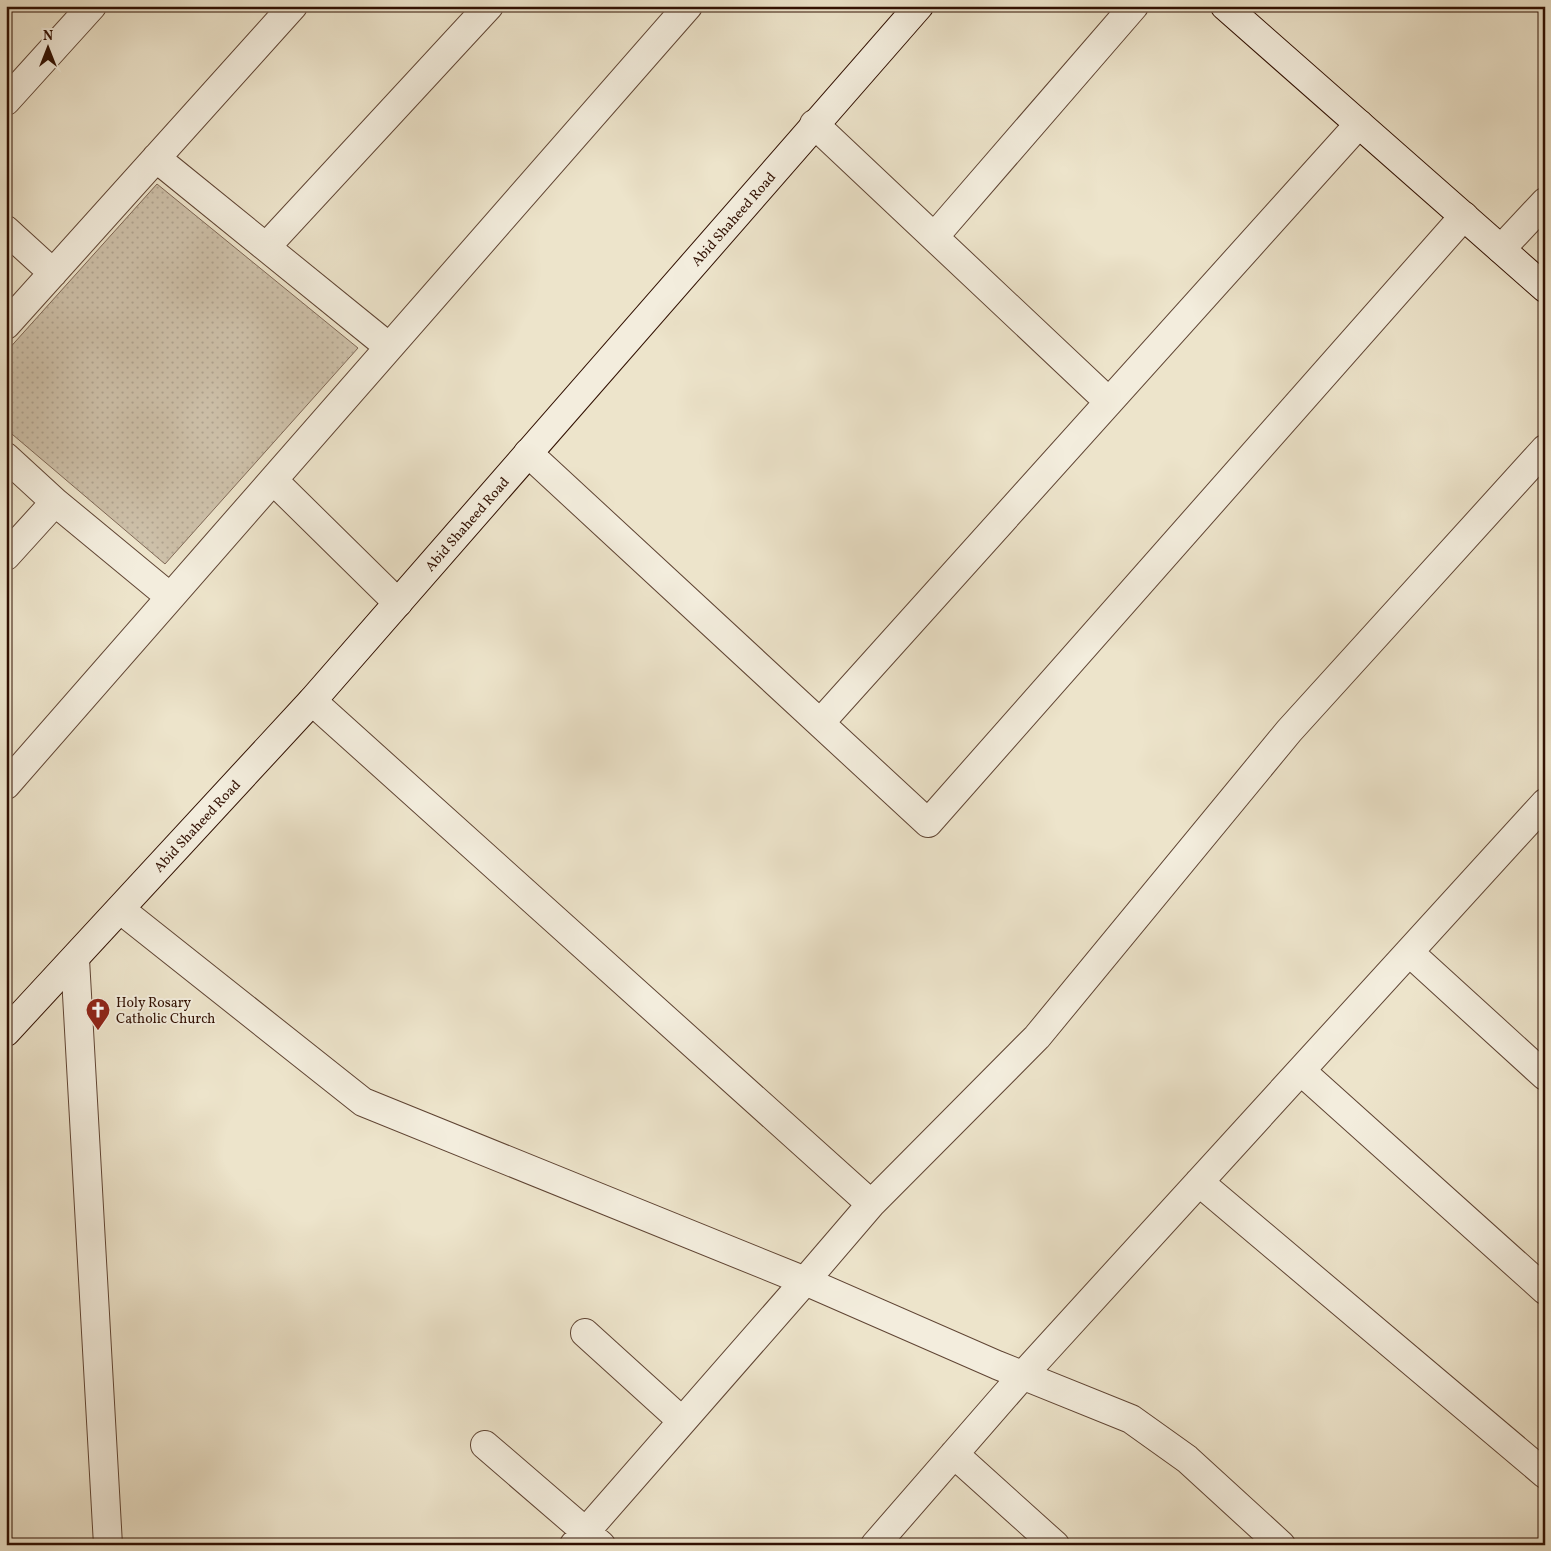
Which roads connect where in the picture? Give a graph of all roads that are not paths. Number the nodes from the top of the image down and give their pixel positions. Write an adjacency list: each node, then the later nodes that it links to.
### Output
1 (92, 6): 8 (street)
2 (293, 6): 11 (street)
3 (489, 6): 16 (street)
4 (688, 6): 21 (street)
5 (919, 6): 9 (street, Abid Shaheed Road)
6 (1134, 6): 15 (street)
7 (1225, 6): 10 (street)
8 (6, 101)
9 (814, 124): 15 (street); 24 (street, Abid Shaheed Road)
10 (1359, 124): 13 (street); 22 (street)
11 (156, 158): 16 (street); 18 (street)
12 (1545, 202): 17 (street)
13 (1464, 216): 17 (street); 32 (street)
14 (6, 230): 18 (street)
15 (934, 237): 22 (street)
16 (266, 248): 21 (street)
17 (1501, 249): 19 (street)
18 (53, 273): 20 (street)
19 (1545, 288)
20 (6, 325)
21 (389, 347): 26 (street)
22 (1109, 402): 32 (street)
23 (1545, 449): 42 (street)
24 (528, 453): 30 (street, Abid Shaheed Road); 32 (street)
25 (6, 457): 27 (street)
26 (273, 480): 29 (street); 30 (street)
27 (55, 502): 28 (street); 29 (street)
28 (6, 556)
29 (170, 597): 33 (street)
30 (398, 603): 31 (street, Abid Shaheed Road)
31 (312, 701): 35 (street, Abid Shaheed Road); 42 (street)
32 (820, 723)
33 (6, 785)
34 (1545, 804): 36 (street)
35 (121, 910): 37 (street, Abid Shaheed Road); 43 (street)
36 (1409, 952): 39 (street); 40 (street)
37 (75, 959): 38 (street, Abid Shaheed Road); 52 (street)
38 (6, 1032)
39 (1301, 1071): 41 (street); 44 (street)
40 (1545, 1076)
41 (1199, 1182): 46 (street); 50 (street)
42 (871, 1204): 43 (street)
43 (805, 1281): 46 (street); 47 (street)
44 (1545, 1290)
45 (585, 1333): 47 (street)
46 (1023, 1375): 49 (street); 55 (street)
47 (682, 1421): 51 (street)
48 (485, 1445): 51 (street)
49 (954, 1454): 53 (street); 54 (street)
50 (1545, 1474)
51 (587, 1540)
52 (108, 1545)
53 (875, 1545)
54 (1055, 1545)
55 (1281, 1545)

